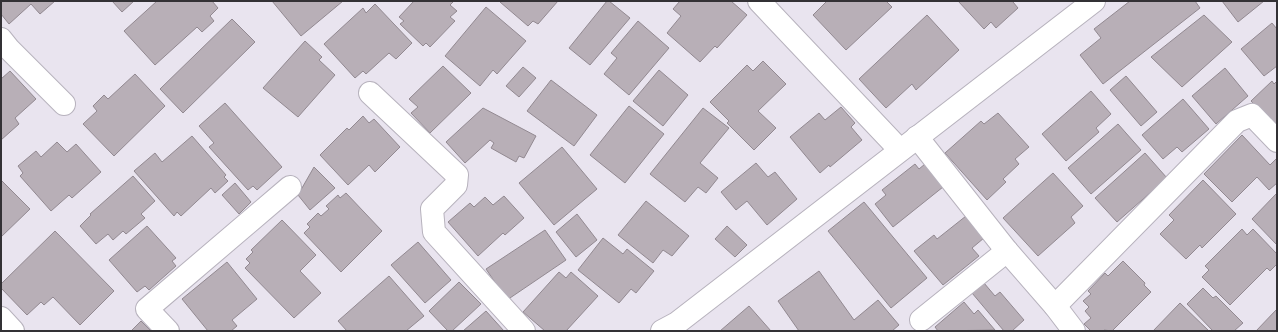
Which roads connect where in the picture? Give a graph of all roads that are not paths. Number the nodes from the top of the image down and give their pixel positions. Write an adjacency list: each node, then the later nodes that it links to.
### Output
1 (759, 1): 7 (street)
2 (1094, 1): 7 (street)
3 (1, 39): 5 (street)
4 (370, 93): 15 (street)
5 (64, 104)
6 (1277, 141): 10 (street)
7 (908, 144): 9 (street); 16 (street)
8 (290, 187): 14 (street)
9 (1007, 251): 10 (street); 12 (street)
10 (1055, 306): 17 (street)
11 (1, 318): 13 (street)
12 (921, 320)
13 (13, 331)
14 (168, 331)
15 (524, 331)
16 (662, 331)
17 (1074, 331)

